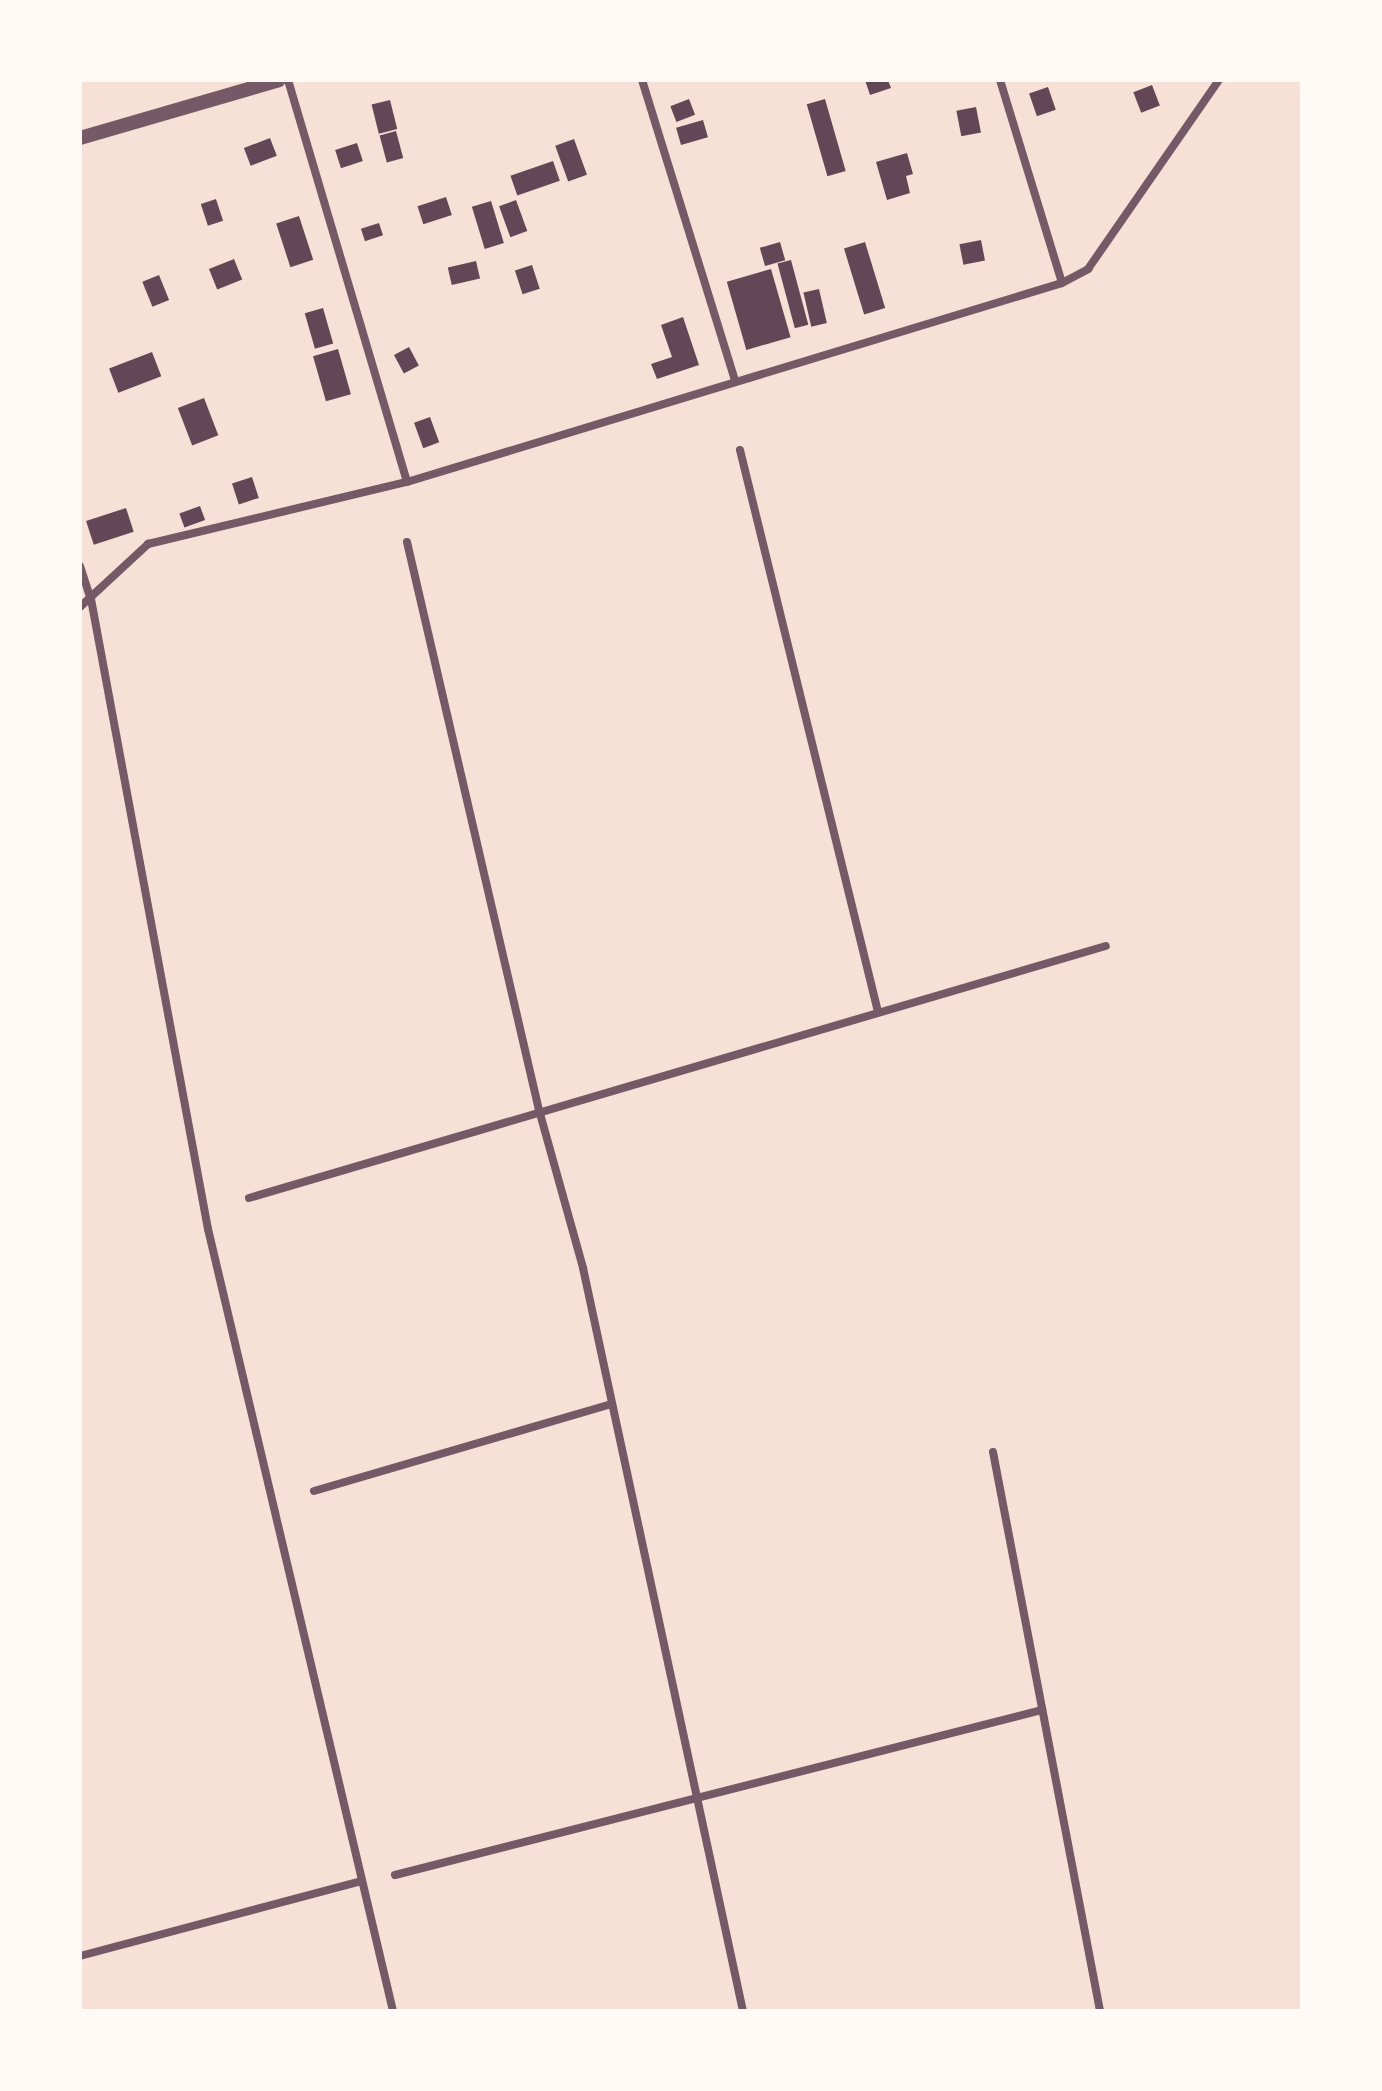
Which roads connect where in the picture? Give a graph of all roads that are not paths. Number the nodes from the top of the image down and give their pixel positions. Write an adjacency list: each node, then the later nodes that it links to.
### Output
1 (279, 80): 6 (street)
2 (288, 80): 10 (street)
3 (642, 80): 8 (street)
4 (1000, 80): 7 (street)
5 (1219, 80): 7 (street)
6 (80, 138)
7 (1062, 283): 8 (street)
8 (735, 381): 10 (street)
9 (740, 450): 16 (street)
10 (407, 482): 13 (street)
11 (407, 542): 17 (street)
12 (80, 566): 13 (street)
13 (91, 599): 14 (street); 25 (street)
14 (80, 607)
15 (1106, 946): 16 (street)
16 (878, 1012): 17 (street)
17 (539, 1110): 18 (street); 19 (street)
18 (249, 1198)
19 (612, 1404): 21 (street); 23 (street)
20 (993, 1452): 22 (street)
21 (314, 1491)
22 (1042, 1710): 23 (street); 29 (street)
23 (697, 1799): 24 (street); 28 (street)
24 (395, 1875)
25 (361, 1881): 26 (street); 27 (street)
26 (80, 1956)
27 (393, 2011)
28 (743, 2011)
29 (1100, 2011)

